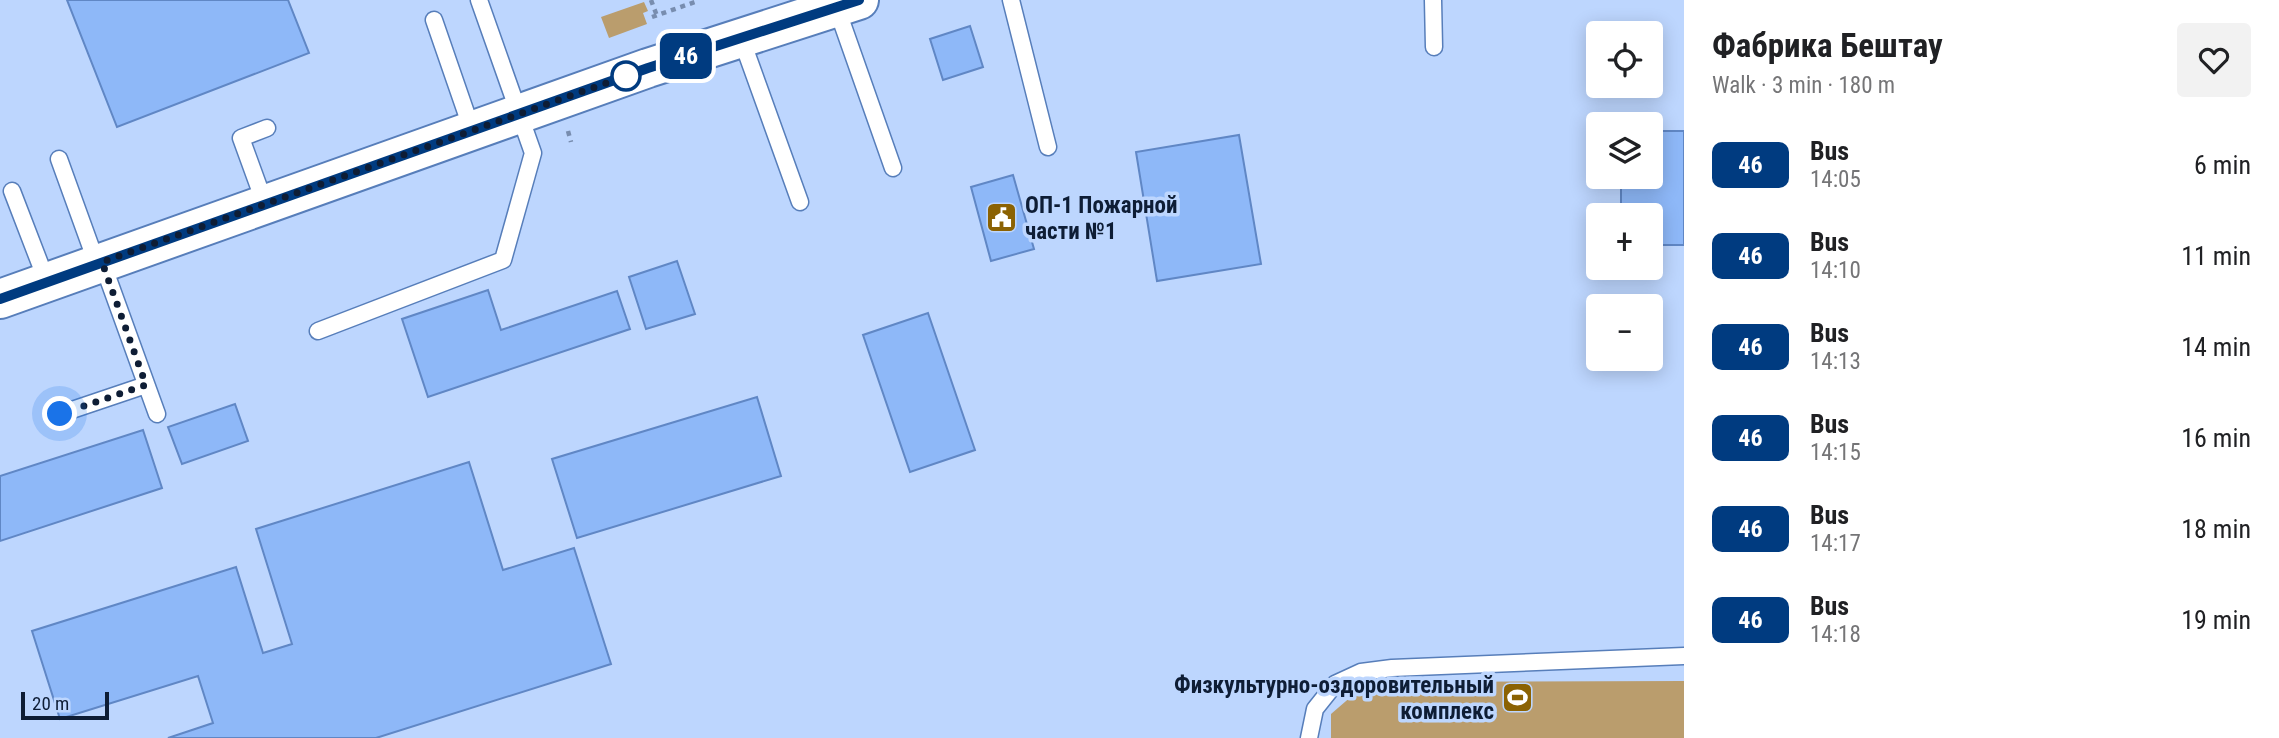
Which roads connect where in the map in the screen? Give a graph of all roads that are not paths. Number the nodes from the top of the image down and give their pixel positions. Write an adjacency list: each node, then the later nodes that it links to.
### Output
1 (480, 0): 8 (lane)
2 (1011, 0): 11 (lane)
3 (1433, 0): 7 (lane)
4 (847, 3): 6 (main road); 13 (lane)
5 (434, 20): 10 (lane)
6 (741, 38): 8 (main road); 15 (lane)
7 (1434, 47)
8 (520, 114): 10 (main road); 20 (lane)
9 (267, 128): 16 (lane)
10 (472, 130): 16 (main road)
11 (1048, 147)
12 (59, 159): 17 (lane)
13 (892, 168)
14 (12, 191): 18 (lane)
15 (800, 202)
16 (265, 204): 17 (main road)
17 (100, 263): 18 (main road); 21 (lane)
18 (47, 282): 19 (main road)
19 (0, 299)
20 (318, 331)
21 (146, 385): 22 (lane); 23 (lane)
22 (60, 414)
23 (157, 414)
24 (1684, 656): 25 (lane)
25 (1309, 738)

